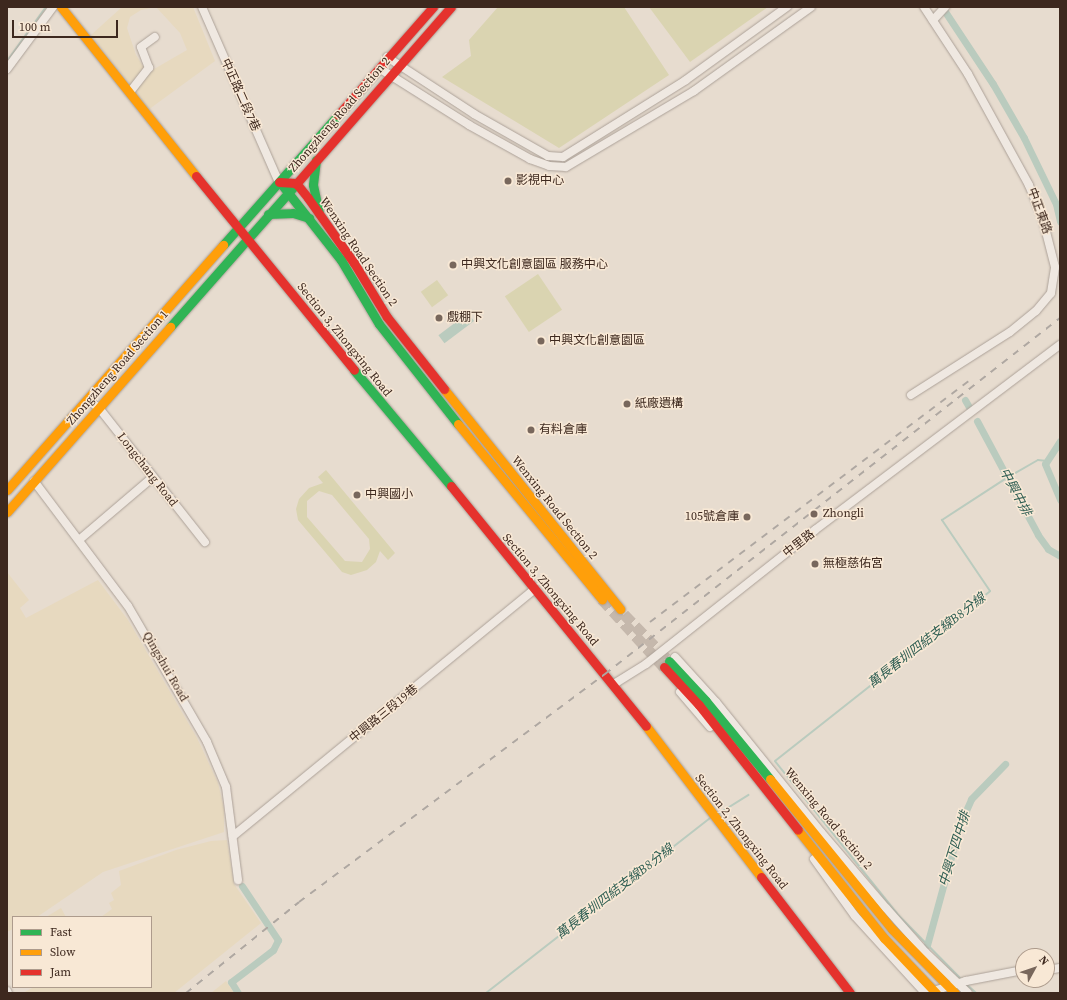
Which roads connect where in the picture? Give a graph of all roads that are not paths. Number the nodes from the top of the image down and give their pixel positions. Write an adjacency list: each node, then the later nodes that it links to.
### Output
1 (53, 7): 15 (street)
2 (61, 7): 17 (street, Section 3, Zhongxing Road)
3 (202, 7): 19 (street, 中正路二段7巷)
4 (432, 7): 12 (street, Zhongzheng Road Section 2)
5 (451, 7): 13 (street, Zhongzheng Road Section 2)
6 (787, 7): 13 (street)
7 (811, 7): 16 (street)
8 (924, 7): 10 (street, 中正東路)
9 (944, 9): 10 (street)
10 (933, 20): 28 (street, 中正東路)
11 (155, 37): 17 (street)
12 (387, 57): 13 (street); 14 (street, Zhongzheng Road Section 2)
13 (398, 66): 16 (street, Zhongzheng Road Section 2)
14 (379, 68): 16 (street); 19 (street, Zhongzheng Road Section 2)
15 (7, 69)
16 (390, 76): 18 (street, Zhongzheng Road Section 2)
17 (130, 92): 25 (street, Section 3, Zhongxing Road)
18 (316, 160): 20 (street, Zhongzheng Road Section 2); 22 (street)
19 (279, 182): 20 (street); 21 (street, Wenxing Road Section 2); 25 (street, Zhongzheng Road Section 2)
20 (296, 183): 21 (street, Zhongzheng Road Section 2); 22 (street, Wenxing Road Section 2)
21 (289, 191): 23 (street, Zhongzheng Road Section 2); 24 (street, Wenxing Road Section 2)
22 (319, 213): 39 (street, Wenxing Road Section 2)
23 (268, 214): 24 (street); 26 (street, Zhongzheng Road Section 2)
24 (309, 218): 38 (street, Wenxing Road Section 2)
25 (239, 230): 26 (street, Section 3, Zhongxing Road); 29 (street, Zhongzheng Road Section 1)
26 (247, 240): 30 (street, Zhongzheng Road Section 1); 37 (street, Section 3, Zhongxing Road)
27 (1060, 344): 41 (street, 中里路)
28 (911, 395)
29 (88, 400): 30 (street, Longchang Road); 33 (street, Zhongzheng Road Section 1)
30 (98, 408): 31 (street, Longchang Road); 32 (street, Zhongzheng Road Section 1)
31 (153, 477): 35 (street); 36 (street, Longchang Road)
32 (34, 481): 34 (street, Zhongzheng Road Section 1); 35 (street, Qingshui Road)
33 (7, 490)
34 (7, 512)
35 (78, 540): 42 (street, Qingshui Road)
36 (205, 542)
37 (534, 590): 41 (street, Section 3, Zhongxing Road); 42 (street, 中興路三段19巷)
38 (602, 599)
39 (620, 609)
40 (667, 664): 45 (street, Wenxing Road Section 2); 46 (street, Wenxing Road Section 2); 47 (street)
41 (614, 684): 48 (street, Section 2, Zhongxing Road)
42 (233, 836): 43 (street, Qingshui Road)
43 (238, 880)
44 (1015, 972): 46 (street)
45 (948, 986): 46 (street, Wenxing Road Section 2); 47 (street)
46 (957, 988): 49 (street, Wenxing Road Section 2)
47 (930, 992)
48 (850, 993)
49 (968, 993)

